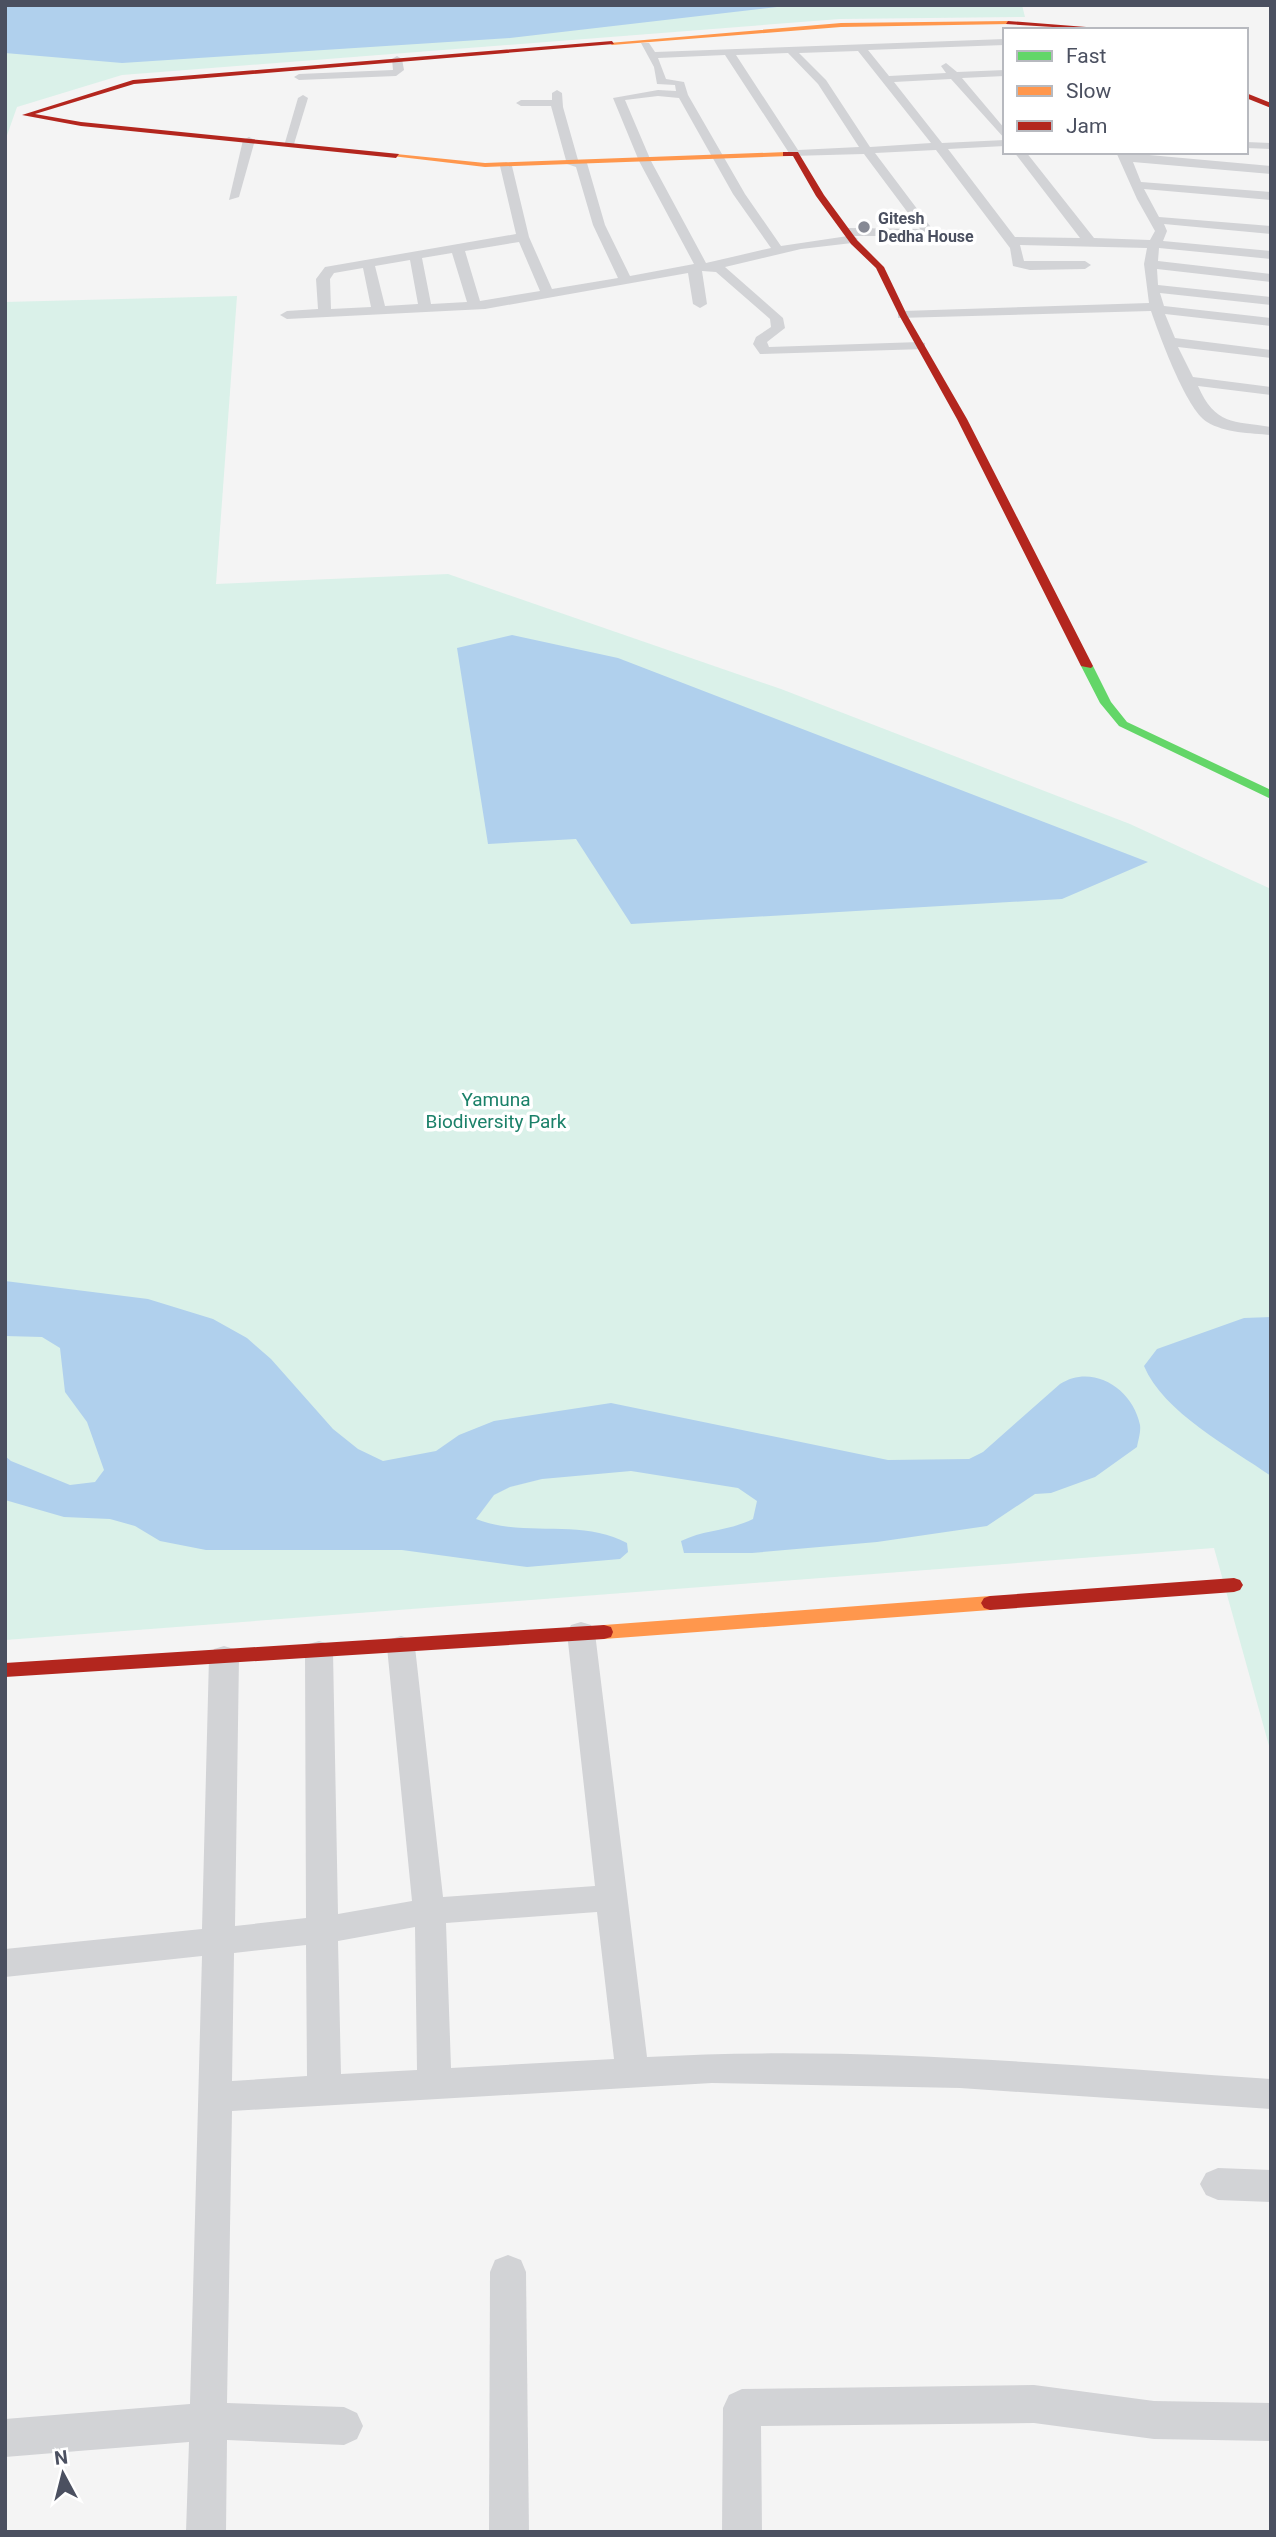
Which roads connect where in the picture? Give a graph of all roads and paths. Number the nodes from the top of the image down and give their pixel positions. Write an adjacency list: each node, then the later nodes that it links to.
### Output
1 (1077, 28): 2 (street)
2 (710, 35): 3 (street); 8 (street)
3 (642, 40): 6 (street); 9 (street)
4 (1003, 42): 5 (street)
5 (861, 48): 7 (street); 14 (street)
6 (652, 55): 8 (street); 10 (street)
7 (795, 55): 8 (street); 29 (street)
8 (729, 57): 10 (street); 30 (street)
9 (397, 59): 13 (street); 20 (street)
10 (659, 67): 15 (street)
11 (949, 70): 12 (street); 14 (street); 22 (street)
12 (1003, 73)
13 (299, 77)
14 (885, 79): 26 (street)
15 (683, 96): 34 (street); 36 (street)
16 (1248, 96): 19 (street)
17 (303, 98): 25 (street)
18 (521, 103): 37 (street)
19 (1271, 106)
20 (26, 116): 21 (street); 23 (street)
21 (5, 122)
22 (1003, 134)
23 (249, 140): 25 (street); 43 (street)
24 (1003, 143): 26 (street)
25 (288, 144): 38 (street)
26 (936, 145): 29 (street); 48 (street)
27 (1248, 145): 28 (street)
28 (1271, 146)
29 (866, 149): 30 (street); 46 (street)
30 (795, 154): 34 (street); 46 (street)
31 (1022, 154): 50 (street)
32 (1177, 154): 33 (street)
33 (1222, 157)
34 (718, 158): 36 (street); 53 (street)
35 (1127, 159): 39 (street); 40 (street); 41 (street)
36 (645, 160): 37 (street); 59 (street)
37 (577, 163): 38 (street); 61 (street)
38 (506, 166): 47 (street)
39 (1271, 170)
40 (1271, 178)
41 (1138, 185): 42 (street); 44 (street)
42 (1271, 196)
43 (233, 197)
44 (1159, 226): 45 (street); 49 (street); 51 (street)
45 (1271, 230)
46 (850, 236): 53 (street); 72 (street)
47 (523, 237): 52 (street); 63 (street)
48 (1010, 241): 50 (street); 58 (street)
49 (1271, 241)
50 (1090, 242): 51 (street)
51 (1152, 244): 55 (street); 57 (street)
52 (457, 247): 54 (street); 66 (street)
53 (778, 250): 59 (street)
54 (415, 254): 56 (street); 68 (street)
55 (1271, 255)
56 (368, 263): 69 (street); 70 (street)
57 (1150, 264): 60 (street); 62 (street)
58 (1084, 265)
59 (698, 268): 61 (street); 65 (street); 75 (street)
60 (1271, 278)
61 (626, 282): 63 (street)
62 (1153, 288): 64 (street); 67 (street)
63 (548, 296): 66 (street)
64 (1271, 301)
65 (701, 304)
66 (475, 306): 68 (street)
67 (1158, 308): 72 (street); 73 (street); 74 (street)
68 (425, 309): 69 (street)
69 (379, 311): 70 (street)
70 (325, 313): 71 (street)
71 (287, 315)
72 (903, 316): 75 (street)
73 (1271, 321)
74 (1167, 341): 76 (street); 77 (street)
75 (920, 345): 80 (street)
76 (1271, 354)
77 (1188, 381): 78 (street); 79 (street)
78 (1271, 391)
79 (1271, 431)
80 (1271, 795)
81 (1234, 1585): 82 (street)
82 (582, 1633): 83 (street); 87 (street)
83 (401, 1647): 84 (street); 88 (street)
84 (319, 1652): 85 (street); 89 (street)
85 (224, 1657): 86 (street); 90 (street)
86 (5, 1670)
87 (612, 1898): 88 (street); 92 (street)
88 (429, 1911): 89 (street); 93 (street)
89 (323, 1930): 90 (street); 94 (street)
90 (218, 1941): 91 (street); 96 (street)
91 (5, 1964)
92 (632, 2072): 93 (street); 95 (street)
93 (434, 2082): 94 (street)
94 (324, 2089): 96 (street)
95 (1271, 2094)
96 (215, 2097): 100 (street)
97 (1218, 2184): 98 (street)
98 (1271, 2186)
99 (508, 2272): 105 (street)
100 (209, 2421): 102 (street); 103 (street); 104 (street)
101 (1271, 2422): 106 (street)
102 (344, 2426)
103 (5, 2438)
104 (206, 2532)
105 (509, 2532)
106 (742, 2532)

